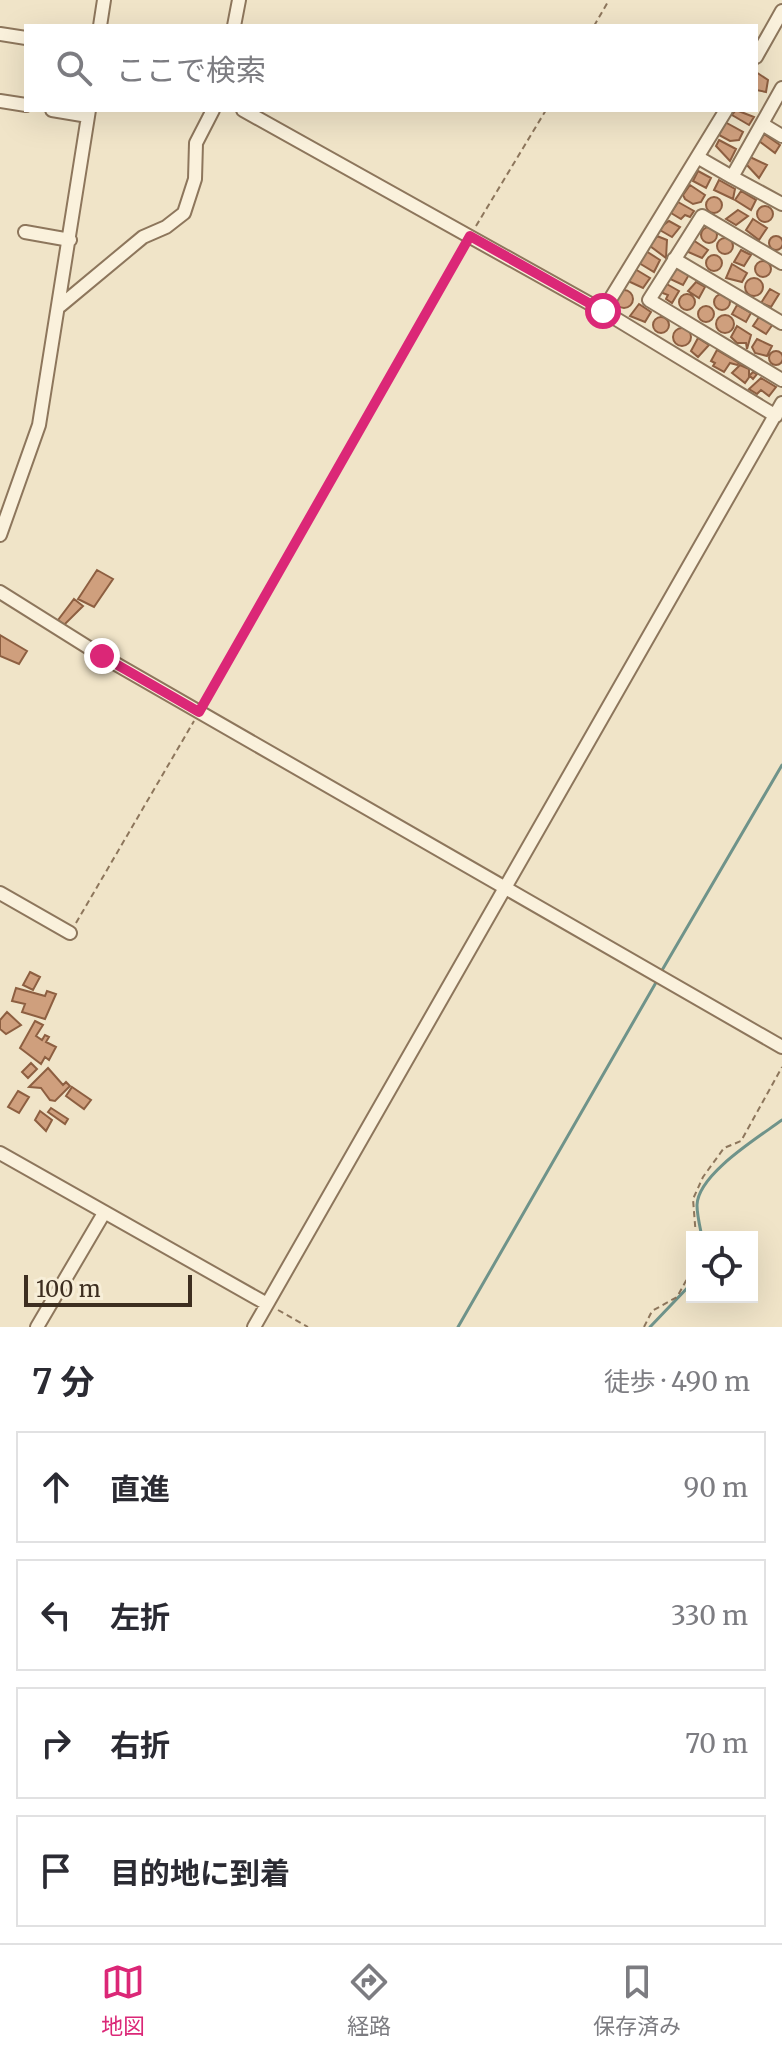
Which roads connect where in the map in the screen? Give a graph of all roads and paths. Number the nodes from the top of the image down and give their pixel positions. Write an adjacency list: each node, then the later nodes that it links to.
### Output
1 (104, 0): 5 (street)
2 (239, 0): 6 (street)
3 (609, 0): 7 (path)
4 (782, 11): 10 (street)
5 (100, 24)
6 (234, 24)
7 (595, 24)
8 (0, 34): 9 (street)
9 (24, 38)
10 (758, 53)
11 (782, 88): 19 (street)
12 (0, 101): 13 (street)
13 (24, 105)
14 (212, 112): 29 (street)
15 (247, 112): 25 (street)
16 (545, 112): 25 (path)
17 (725, 112): 21 (street)
18 (88, 113): 26 (street)
19 (762, 124): 20 (street); 22 (street)
20 (782, 136)
21 (699, 158): 22 (street); 30 (street)
22 (732, 177): 23 (street)
23 (782, 204)
24 (25, 232): 26 (street)
25 (470, 236): 30 (street); 37 (path)
26 (70, 240): 29 (street)
27 (674, 259): 28 (street); 31 (street); 32 (street)
28 (782, 263)
29 (60, 306): 35 (street)
30 (603, 311): 34 (street)
31 (782, 323)
32 (782, 380)
33 (782, 403): 34 (street)
34 (776, 416): 38 (street)
35 (0, 535)
36 (0, 592): 37 (street)
37 (199, 712): 38 (street); 40 (path)
38 (505, 889): 41 (street); 47 (street)
39 (0, 893): 40 (street)
40 (70, 933)
41 (782, 1047)
42 (782, 1067): 45 (path)
43 (0, 1153): 44 (street)
44 (104, 1213): 47 (street); 48 (street)
45 (696, 1231)
46 (686, 1281): 51 (path)
47 (267, 1304): 49 (street); 50 (path)
48 (37, 1327)
49 (254, 1327)
50 (308, 1327)
51 (644, 1327)

